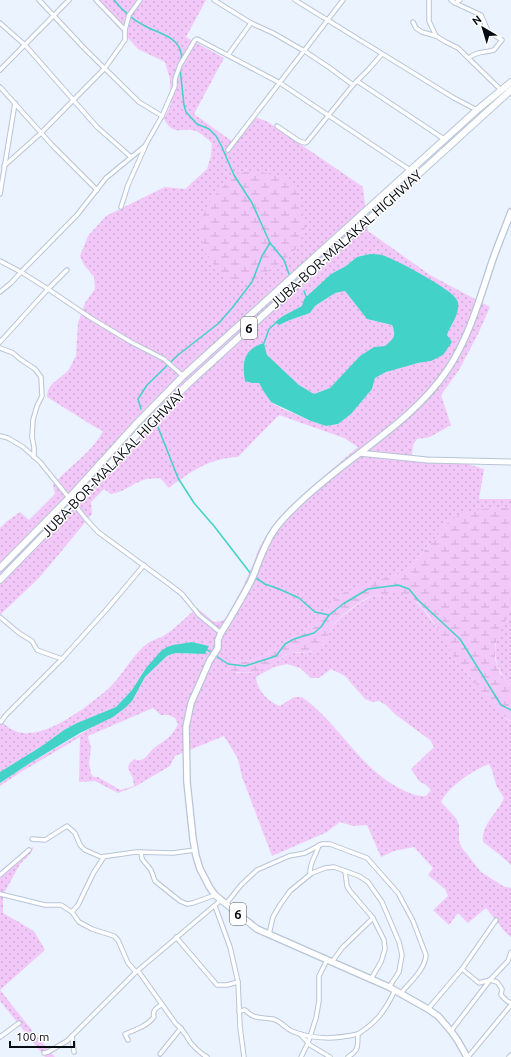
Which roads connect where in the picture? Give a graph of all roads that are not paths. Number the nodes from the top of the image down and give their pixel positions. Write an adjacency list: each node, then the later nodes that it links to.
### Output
1 (39, 0): 12 (street)
2 (69, 0): 12 (street)
3 (96, 0): 17 (street)
4 (140, 0): 17 (street)
5 (214, 0): 16 (street)
6 (295, 0): 13 (street)
7 (343, 0): 13 (street)
8 (429, 0): 18 (street)
9 (451, 0): 11 (street)
10 (460, 0): 11 (street)
11 (455, 3): 23 (street)
12 (53, 15): 19 (street); 24 (street)
13 (328, 20): 20 (street); 21 (street)
14 (413, 22): 18 (street)
15 (0, 23): 19 (street)
16 (251, 23): 20 (street); 22 (street)
17 (125, 30): 24 (street)
18 (436, 36): 23 (street)
19 (25, 45): 25 (street); 33 (street)
20 (304, 51): 28 (street); 29 (street)
21 (382, 54): 26 (street); 35 (street)
22 (228, 55): 28 (street); 37 (street)
23 (469, 58): 31 (street)
24 (105, 68): 33 (street); 37 (street)
25 (0, 70)
26 (357, 81): 29 (street); 40 (street)
27 (511, 82): 31 (highway, JUBA-BOR-MALAKAL HIGHWAY / 6)
28 (280, 83): 36 (street); 42 (street)
29 (353, 85): 36 (street)
30 (0, 87): 34 (street)
31 (501, 90): 35 (highway, JUBA-BOR-MALAKAL HIGHWAY / 6)
32 (511, 90): 64 (highway, JUBA-BOR-MALAKAL HIGHWAY / 6)
33 (73, 100): 39 (street); 43 (street)
34 (15, 103): 39 (street); 44 (street)
35 (477, 110): 40 (highway, JUBA-BOR-MALAKAL HIGHWAY / 6)
36 (328, 115): 38 (street); 45 (street)
37 (162, 116): 41 (street)
38 (277, 126)
39 (41, 133): 44 (street); 46 (street)
40 (444, 140): 45 (highway, JUBA-BOR-MALAKAL HIGHWAY / 6)
41 (145, 146): 43 (street); 48 (street)
42 (228, 150)
43 (131, 157): 46 (street)
44 (4, 166): 47 (street)
45 (410, 170): 58 (highway, JUBA-BOR-MALAKAL HIGHWAY / 6)
46 (97, 190): 53 (street)
47 (0, 194)
48 (121, 207)
49 (511, 212): 50 (main road, 6)
50 (508, 227): 60 (main road, 6)
51 (0, 261): 53 (street)
52 (67, 270): 54 (street)
53 (21, 272): 54 (street); 55 (street)
54 (48, 289): 56 (street); 58 (street)
55 (0, 292)
56 (0, 342)
57 (0, 348): 61 (street)
58 (183, 376): 63 (highway, JUBA-BOR-MALAKAL HIGHWAY / 6)
59 (0, 436): 61 (street)
60 (359, 453): 62 (street); 69 (main road, 6)
61 (34, 457): 63 (street)
62 (511, 462)
63 (69, 498): 64 (street); 66 (highway, JUBA-BOR-MALAKAL HIGHWAY / 6)
64 (74, 504): 65 (street); 67 (highway, JUBA-BOR-MALAKAL HIGHWAY / 6)
65 (144, 565): 69 (street); 70 (street)
66 (0, 568)
67 (0, 580)
68 (0, 617): 70 (street)
69 (221, 633): 75 (main road, 6)
70 (62, 659): 71 (street)
71 (0, 722)
72 (32, 839): 77 (street)
73 (319, 845): 79 (street); 83 (street); 99 (street)
74 (30, 850): 80 (street)
75 (195, 850): 76 (street); 82 (main road, 6)
76 (141, 852): 77 (street); 82 (street)
77 (104, 857): 85 (street)
78 (345, 871): 79 (street); 86 (street); 97 (street)
79 (310, 874): 88 (street)
80 (0, 875)
81 (0, 894): 85 (street)
82 (215, 895): 83 (main road, 6)
83 (224, 902): 84 (street); 88 (main road, 6)
84 (215, 906): 89 (street); 96 (street)
85 (72, 912): 93 (street)
86 (373, 918): 91 (street); 94 (street)
87 (496, 920): 92 (street)
88 (269, 934): 91 (main road, 6)
89 (176, 937): 93 (street); 96 (street)
90 (511, 952): 95 (street)
91 (329, 961): 94 (main road, 6); 110 (street)
92 (462, 969): 95 (street); 102 (street)
93 (138, 972): 100 (street); 109 (street)
94 (371, 979): 97 (main road, 6)
95 (490, 980): 101 (street); 106 (street)
96 (238, 982): 103 (street)
97 (389, 987): 98 (main road, 6)
98 (395, 990): 99 (main road, 6); 108 (street)
99 (401, 993): 102 (main road, 6)
100 (162, 1004): 105 (street); 112 (street)
101 (511, 1004): 122 (street)
102 (428, 1009): 106 (main road, 6)
103 (239, 1011): 107 (street); 118 (street)
104 (19, 1023): 111 (street)
105 (181, 1028): 116 (street); 117 (street)
106 (451, 1031): 122 (main road, 6)
107 (300, 1034): 110 (street); 113 (street)
108 (358, 1034): 110 (street); 121 (street)
109 (72, 1036): 114 (street); 115 (street)
110 (310, 1036): 113 (street)
111 (0, 1037)
112 (128, 1040)
113 (308, 1043): 119 (street); 120 (street)
114 (44, 1052)
115 (74, 1052)
116 (160, 1054)
117 (207, 1057)
118 (244, 1057)
119 (301, 1057)
120 (330, 1057)
121 (348, 1057)
122 (467, 1057)

